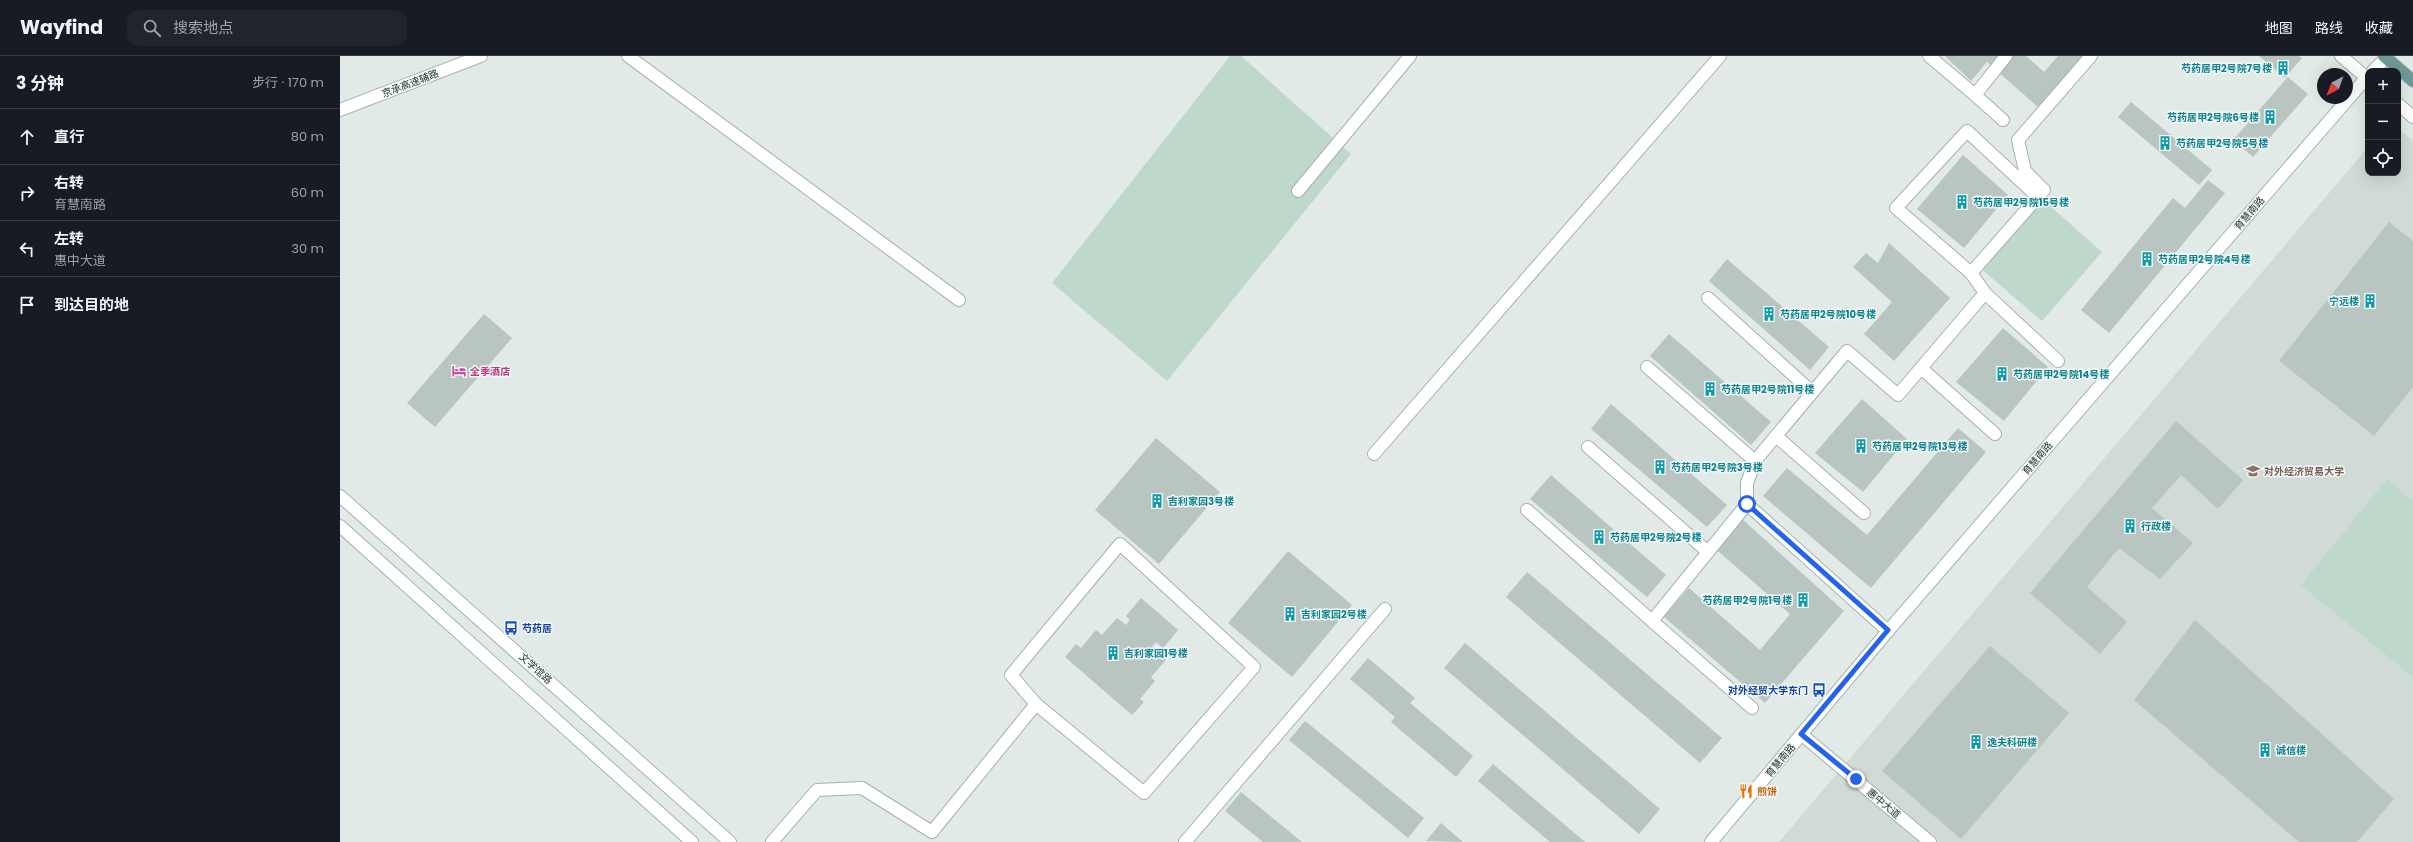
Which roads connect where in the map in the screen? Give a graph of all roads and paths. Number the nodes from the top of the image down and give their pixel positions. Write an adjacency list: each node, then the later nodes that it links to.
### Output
1 (481, 56): 16 (street, 京承高速辅路)
2 (628, 56): 24 (street)
3 (1410, 56): 19 (street)
4 (1720, 56): 32 (street)
5 (1929, 56): 14 (street)
6 (2006, 56): 14 (street)
7 (2091, 56): 20 (street)
8 (2341, 56): 11 (street)
9 (2386, 57): 10 (street, 育慧南路); 13 (main road)
10 (2376, 68)
11 (2365, 73)
12 (2365, 81): 42 (street, 育慧南路)
13 (2413, 81)
14 (1975, 95): 18 (street)
15 (2401, 107): 17 (street)
16 (340, 110)
17 (2413, 117)
18 (2003, 120)
19 (1298, 191)
20 (2038, 197): 21 (street); 21 (street)
21 (1971, 273): 22 (street)
22 (1985, 293): 25 (street); 27 (street)
23 (1708, 298): 28 (street)
24 (959, 300)
25 (2058, 361)
26 (1647, 367): 33 (street)
27 (1920, 368): 28 (street); 29 (street)
28 (1812, 392): 30 (street)
29 (1995, 434)
30 (1776, 436): 33 (street); 37 (street)
31 (1588, 447): 39 (street)
32 (1374, 454)
33 (1755, 461): 35 (street)
34 (340, 496): 47 (street, 文学馆路)
35 (1747, 504): 39 (street); 42 (street)
36 (1527, 510): 41 (street)
37 (1864, 513)
38 (340, 526): 46 (street)
39 (1708, 552): 41 (street)
40 (1385, 609): 49 (street)
41 (1652, 621): 44 (street)
42 (1888, 630): 45 (street, 育慧南路)
43 (1036, 704): 43 (street); 48 (street)
44 (1752, 708)
45 (1801, 734): 50 (street, 育慧南路); 51 (street, 惠中大道)
46 (692, 842)
47 (730, 842)
48 (772, 842)
49 (1185, 842)
50 (1711, 842)
51 (1930, 842)

